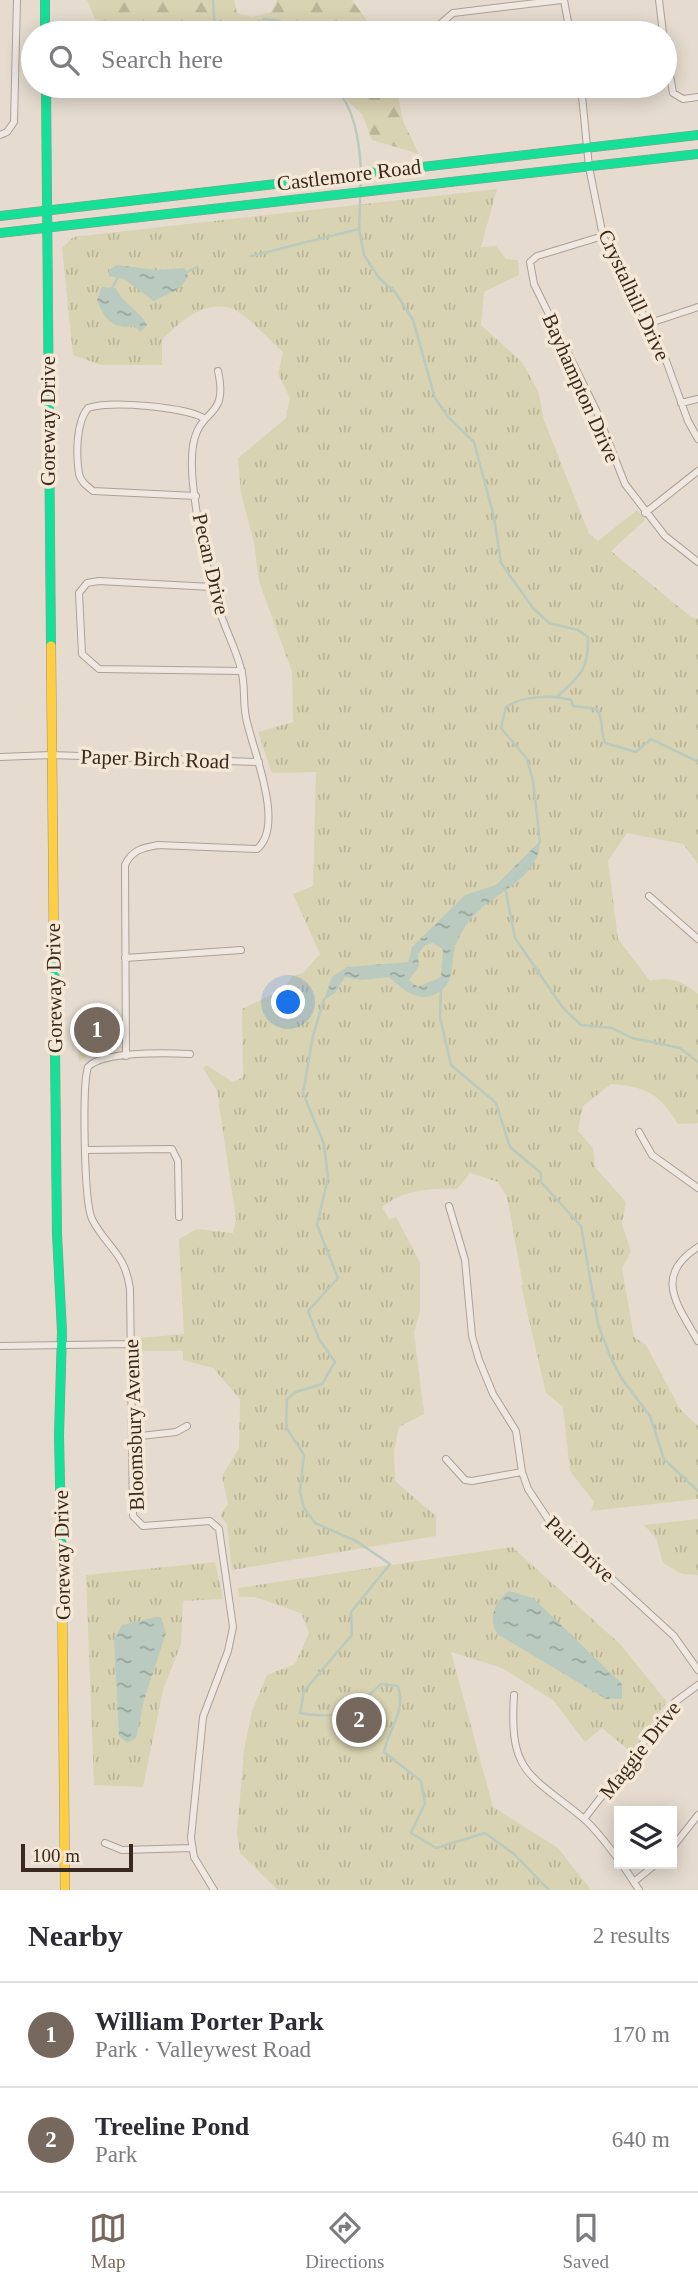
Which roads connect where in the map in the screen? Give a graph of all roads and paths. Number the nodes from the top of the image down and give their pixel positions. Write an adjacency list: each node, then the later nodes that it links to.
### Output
1 (16, 0): 13 (street)
2 (45, 0): 5 (street)
3 (562, 0): 6 (street); 7 (street)
4 (659, 0): 8 (street)
5 (46, 21)
6 (444, 21)
7 (567, 21)
8 (662, 21)
9 (677, 95): 10 (street)
10 (698, 97)
11 (46, 98): 18 (street, Goreway Drive)
12 (582, 98): 15 (street, Crystalhill Drive)
13 (0, 135)
14 (698, 135): 15 (street, Castlemore Road)
15 (586, 147): 17 (street, Crystalhill Drive); 18 (street, Castlemore Road)
16 (698, 154): 17 (street, Castlemore Road)
17 (589, 167): 20 (street, Castlemore Road); 22 (street, Crystalhill Drive)
18 (47, 210): 19 (street, Castlemore Road); 20 (street, Goreway Drive)
19 (0, 216)
20 (47, 228): 21 (street, Castlemore Road); 36 (street, Goreway Drive)
21 (0, 233)
22 (603, 236): 24 (street, Crystalhill Drive); 32 (street, Bayhampton Drive)
23 (698, 307): 24 (street)
24 (647, 324): 27 (street, Crystalhill Drive)
25 (218, 371): 28 (street, Pecan Drive)
26 (698, 399): 27 (street)
27 (681, 403): 29 (street, Crystalhill Drive)
28 (205, 419): 31 (street, Pecan Drive); 31 (street)
29 (698, 439)
30 (698, 471): 32 (street)
31 (196, 496): 34 (street, Pecan Drive)
32 (645, 513): 33 (street, Bayhampton Drive)
33 (698, 562)
34 (212, 587): 35 (street, Pecan Drive); 35 (street)
35 (242, 671): 38 (street, Pecan Drive)
36 (51, 755): 37 (street, Paper Birch Road); 38 (street, Paper Birch Road); 54 (street, Goreway Drive)
37 (0, 757)
38 (259, 762): 42 (street, Pecan Drive)
39 (649, 896): 40 (street)
40 (698, 939)
41 (241, 950): 42 (street)
42 (125, 958): 44 (street)
43 (190, 1054): 44 (street, Bloomsbury Avenue)
44 (126, 1056): 46 (street, Bloomsbury Avenue)
45 (639, 1132): 47 (street)
46 (87, 1150): 49 (street); 52 (street, Bloomsbury Avenue)
47 (698, 1188)
48 (449, 1206): 58 (street, Pali Drive)
49 (179, 1217)
50 (698, 1247): 51 (street)
51 (698, 1341)
52 (131, 1344): 54 (street); 56 (street, Bloomsbury Avenue)
53 (0, 1346): 54 (street)
54 (62, 1346): 71 (street, Goreway Drive)
55 (187, 1426): 56 (street)
56 (132, 1437): 66 (street, Bloomsbury Avenue)
57 (446, 1459): 58 (street)
58 (522, 1472): 59 (street, Pali Drive)
59 (698, 1670)
60 (698, 1685): 63 (street, Maggie Drive)
61 (514, 1695): 63 (street)
62 (698, 1815): 64 (street)
63 (584, 1819): 67 (street)
64 (677, 1842)
65 (105, 1843): 66 (street)
66 (192, 1848): 72 (street, Bloomsbury Avenue)
67 (614, 1854)
68 (626, 1869): 70 (street)
69 (650, 1869): 70 (street)
70 (635, 1881): 73 (street)
71 (65, 1890)
72 (214, 1890)
73 (639, 1890)

